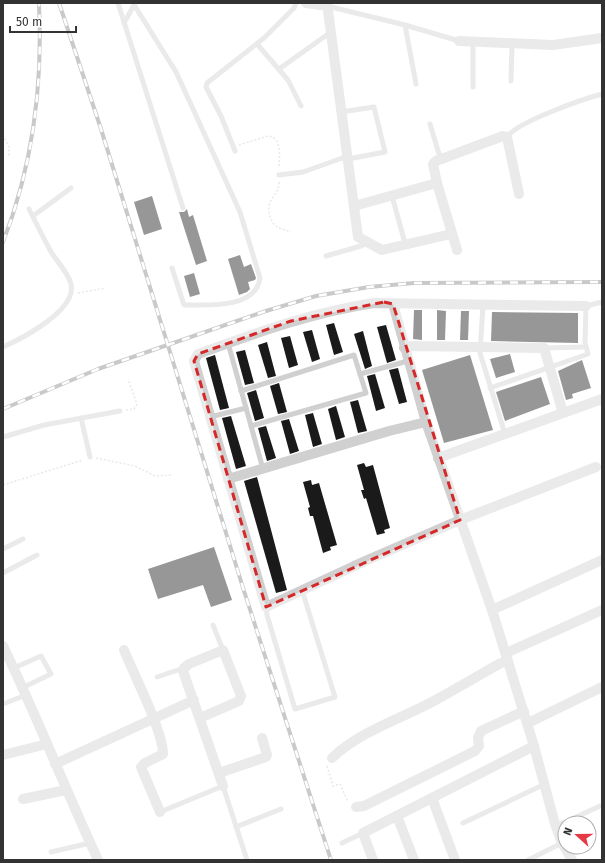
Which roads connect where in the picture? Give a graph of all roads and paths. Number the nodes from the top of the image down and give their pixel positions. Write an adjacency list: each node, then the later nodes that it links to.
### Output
1 (118, 3): 6 (lane)
2 (296, 3): 13 (lane)
3 (306, 3): 5 (street)
4 (133, 4): 6 (lane); 43 (lane)
5 (327, 4): 7 (lane); 8 (street)
6 (124, 23): 34 (lane)
7 (405, 25): 10 (lane); 16 (lane)
8 (330, 32): 14 (lane); 20 (street)
9 (602, 38): 12 (street)
10 (459, 40): 11 (street)
11 (473, 42): 12 (street); 17 (lane)
12 (512, 43): 15 (lane)
13 (257, 44): 14 (lane); 24 (lane)
14 (279, 69): 19 (lane)
15 (512, 81)
16 (416, 84)
17 (473, 87)
18 (602, 94): 23 (lane)
19 (301, 106)
20 (341, 112): 26 (street); 26 (lane)
21 (430, 124): 27 (lane)
22 (3, 135): 25 (path)
23 (507, 137): 27 (street); 31 (street)
24 (234, 149): 28 (path)
25 (9, 157)
26 (348, 157): 28 (lane); 33 (street)
27 (443, 157): 29 (street)
28 (279, 175): 37 (path)
29 (437, 183): 32 (street); 38 (street)
30 (71, 188): 36 (lane)
31 (519, 194)
32 (392, 196): 33 (street); 40 (lane)
33 (354, 206): 39 (street)
34 (183, 208)
35 (29, 209): 36 (lane)
36 (33, 216): 45 (lane)
37 (291, 232)
38 (451, 234): 40 (street); 41 (street)
39 (366, 243): 40 (street); 42 (lane)
40 (405, 243)
41 (457, 250)
42 (326, 256)
43 (172, 268)
44 (106, 288): 45 (path)
45 (71, 296): 51 (lane)
46 (602, 302): 49 (lane)
47 (393, 304): 48 (street); 50 (street); 54 (street)
48 (483, 305): 49 (street); 52 (lane)
49 (586, 306): 53 (lane)
50 (228, 343): 61 (lane); 66 (street)
51 (3, 347)
52 (481, 347): 54 (street); 55 (street); 60 (lane)
53 (585, 347): 55 (lane); 57 (lane)
54 (404, 348): 56 (street)
55 (544, 348): 57 (street)
56 (408, 361): 58 (lane); 68 (street)
57 (549, 367): 60 (lane); 65 (street)
58 (360, 374): 61 (lane); 69 (lane)
59 (128, 379): 64 (path)
60 (490, 388): 70 (lane)
61 (241, 391): 63 (lane)
62 (602, 399): 65 (street)
63 (246, 408): 66 (lane); 69 (lane)
64 (120, 411): 67 (lane)
65 (563, 413): 70 (street)
66 (210, 417): 77 (street)
67 (81, 418): 71 (lane); 72 (lane)
68 (426, 422): 73 (street); 75 (street)
69 (251, 426): 75 (lane)
70 (504, 434): 73 (street)
71 (3, 437)
72 (90, 457): 76 (path); 78 (path)
73 (438, 458): 79 (street)
74 (596, 467): 79 (street)
75 (263, 469): 77 (street)
76 (171, 475)
77 (228, 479): 86 (street)
78 (3, 485)
79 (460, 520): 85 (street); 87 (street)
80 (23, 539): 81 (lane)
81 (3, 549)
82 (37, 555): 84 (lane)
83 (602, 560): 87 (street)
84 (3, 573)
85 (302, 590): 86 (street); 86 (lane)
86 (266, 607)
87 (492, 610): 93 (street)
88 (602, 610): 93 (street)
89 (213, 625): 92 (lane)
90 (3, 646): 94 (street)
91 (124, 650): 102 (street)
92 (223, 650): 95 (street); 103 (street)
93 (507, 657): 101 (street); 109 (street)
94 (14, 668): 98 (street); 98 (lane)
95 (184, 668): 96 (lane); 99 (street)
96 (157, 677)
97 (602, 687): 104 (street)
98 (25, 691): 100 (lane); 106 (street)
99 (194, 700): 102 (street); 103 (street)
100 (3, 704)
101 (524, 711): 104 (street); 118 (street)
102 (152, 718): 110 (street); 120 (street)
103 (200, 718): 111 (street)
104 (528, 722): 107 (street)
105 (262, 738): 111 (street)
106 (47, 744): 108 (street); 110 (street)
107 (534, 746): 112 (street); 115 (street)
108 (3, 755)
109 (332, 758): 118 (path)
110 (55, 764): 114 (street)
111 (219, 773): 113 (street)
112 (545, 784): 122 (lane); 123 (street)
113 (222, 786): 120 (lane); 124 (lane)
114 (66, 790): 116 (street); 127 (street)
115 (432, 798): 121 (street); 135 (street)
116 (23, 799)
117 (600, 806): 123 (lane)
118 (356, 807)
119 (281, 809): 124 (lane)
120 (160, 812)
121 (396, 816): 126 (street); 134 (street)
122 (463, 823)
123 (555, 824): 125 (street)
124 (236, 827): 132 (lane)
125 (557, 829)
126 (363, 833): 128 (lane); 133 (street)
127 (90, 843): 130 (lane); 131 (street)
128 (342, 843)
129 (557, 846): 136 (lane)
130 (51, 852)
131 (98, 860)
132 (248, 860)
133 (373, 860)
134 (414, 860)
135 (455, 860)
136 (528, 860)

